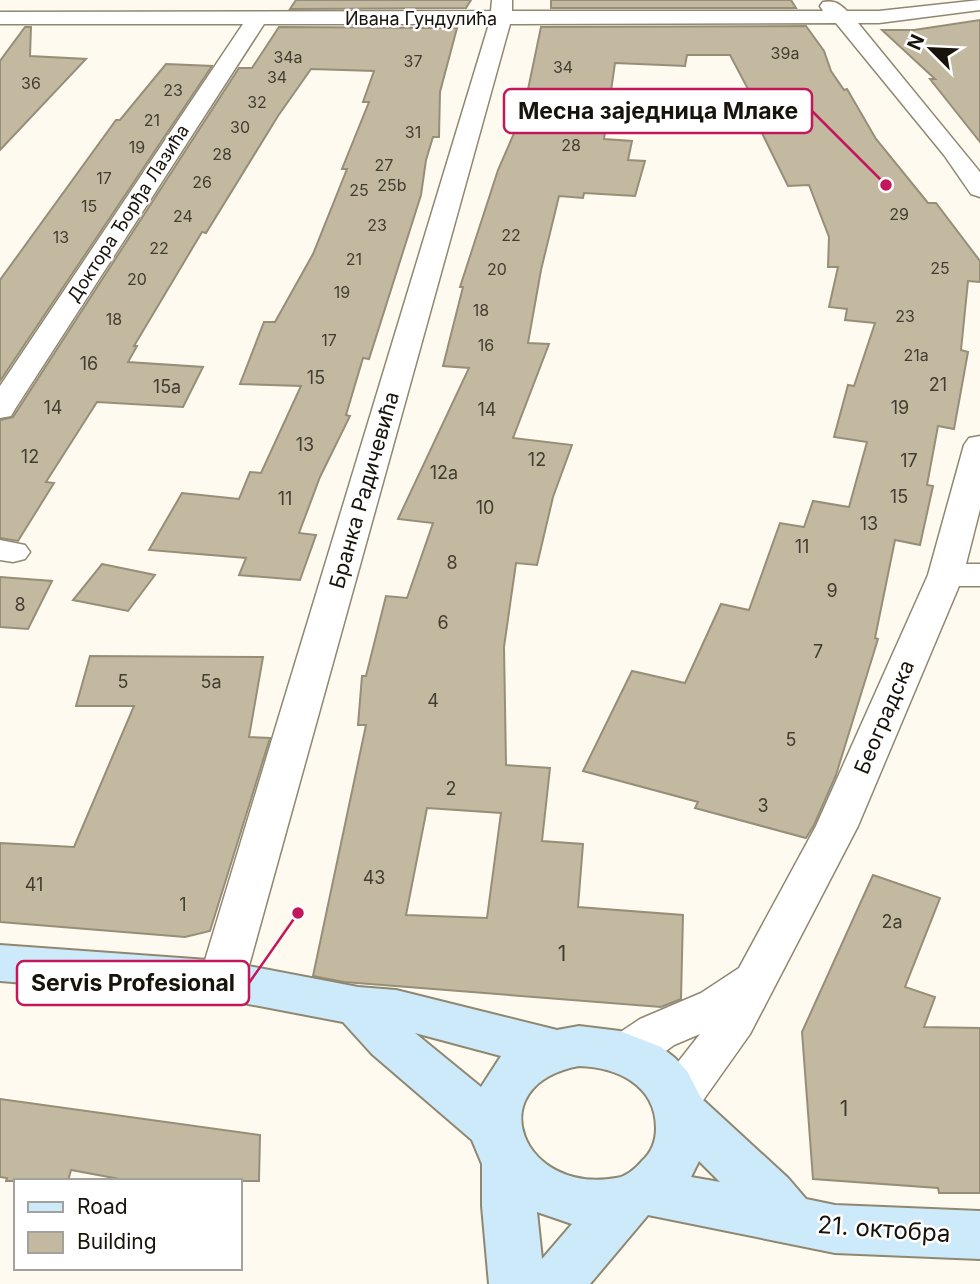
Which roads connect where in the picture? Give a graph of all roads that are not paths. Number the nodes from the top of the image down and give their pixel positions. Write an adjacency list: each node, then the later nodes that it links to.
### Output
1 (6, 0): 4 (street)
2 (824, 0): 6 (street)
3 (980, 4): 6 (street, Ивана Гундулића)
4 (0, 8)
5 (501, 9): 6 (street, Ивана Гундулића); 8 (street, Ивана Гундулића); 17 (street, Бранка Радичевића)
6 (842, 17): 10 (street)
7 (0, 18): 8 (street, Ивана Гундулића)
8 (257, 18): 12 (street, Доктора Ђорђа Лазића)
9 (980, 147): 10 (street)
10 (952, 150): 11 (street)
11 (980, 189)
12 (0, 409)
13 (980, 445): 14 (street, Београдска)
14 (963, 575): 16 (street, Београдска)
15 (0, 963): 17 (main road)
16 (759, 978): 20 (street, Београдска); 21 (street, Београдска)
17 (222, 980): 18 (main road)
18 (358, 1006): 19 (main road); 22 (main road)
19 (556, 1050): 20 (main road); 22 (main road)
20 (627, 1054): 21 (main road)
21 (679, 1105): 23 (main road); 24 (main road, 21. октобра)
22 (502, 1145): 23 (main road); 26 (main road)
23 (635, 1195): 24 (main road, 21. октобра); 27 (main road)
24 (789, 1219): 25 (main road, 21. октобра)
25 (980, 1235)
26 (517, 1284)
27 (556, 1284)

